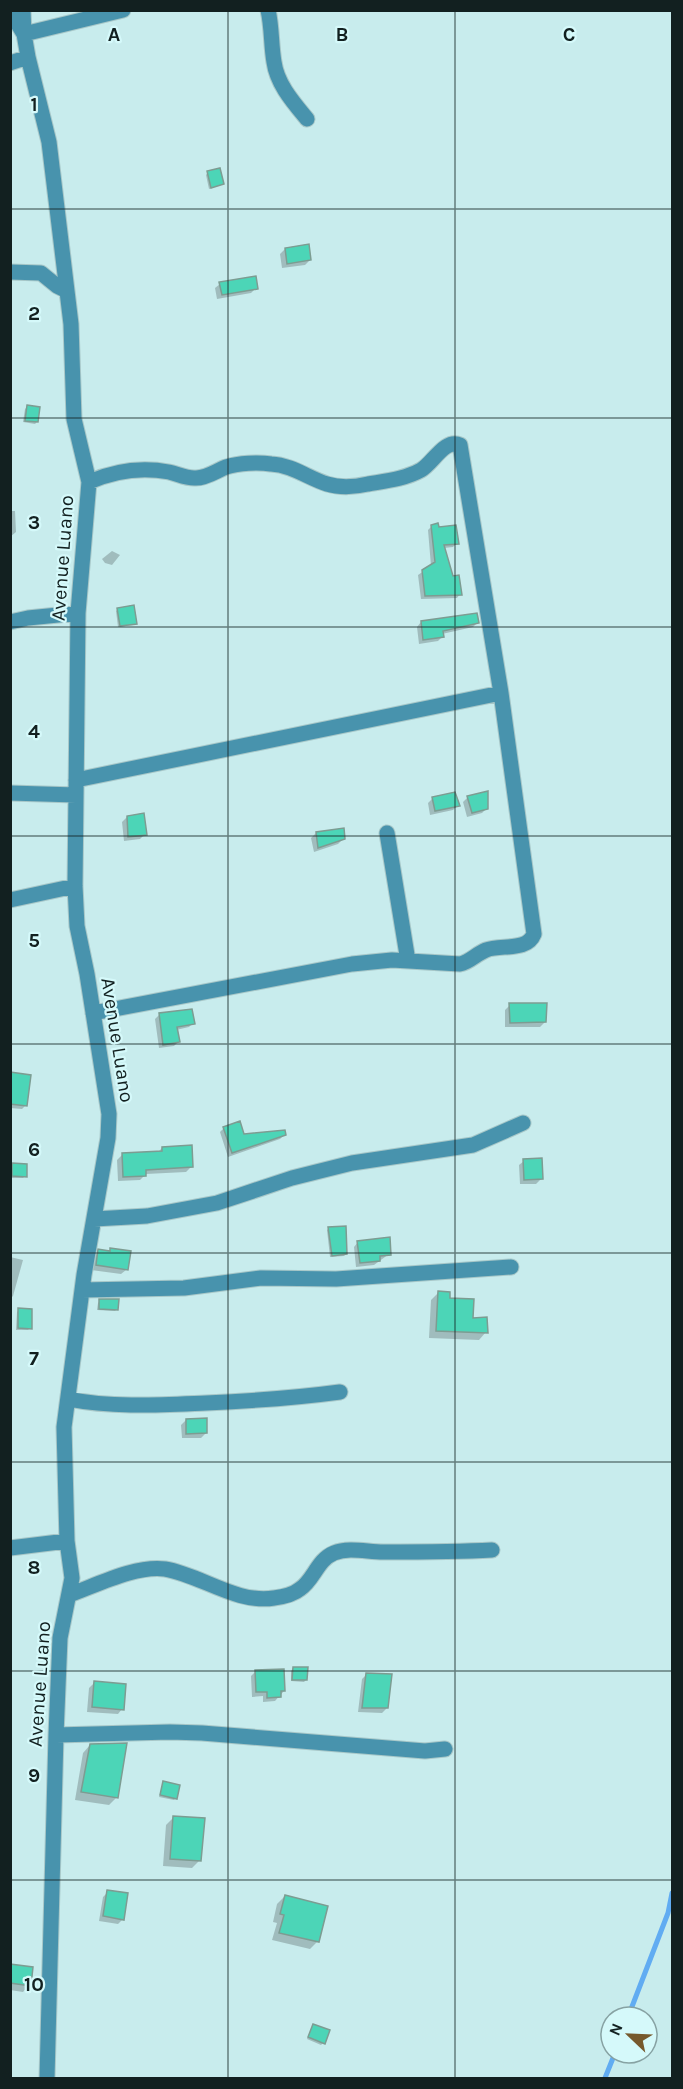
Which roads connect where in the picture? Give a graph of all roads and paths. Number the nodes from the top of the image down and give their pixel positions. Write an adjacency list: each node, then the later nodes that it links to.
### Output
1 (23, 10): 5 (street, Avenue Luano)
2 (123, 10): 5 (street)
3 (268, 10): 8 (street)
4 (10, 11): 5 (street)
5 (24, 34): 6 (street, Avenue Luano)
6 (28, 57): 7 (street); 10 (street, Avenue Luano)
7 (10, 63)
8 (307, 119)
9 (10, 272): 10 (street)
10 (67, 291): 11 (street, Avenue Luano)
11 (89, 482): 12 (street, Avenue Luano); 14 (street)
12 (78, 613): 13 (street); 15 (street, Avenue Luano)
13 (10, 622)
14 (501, 693): 15 (street); 20 (street)
15 (76, 787): 16 (street); 18 (street, Avenue Luano)
16 (10, 793)
17 (387, 833): 20 (street)
18 (75, 886): 19 (street); 21 (street, Avenue Luano)
19 (10, 900)
20 (408, 961): 21 (street)
21 (93, 1013): 23 (street, Avenue Luano)
22 (523, 1123): 23 (street)
23 (94, 1219): 25 (street, Avenue Luano)
24 (511, 1267): 25 (street)
25 (82, 1290): 27 (street, Avenue Luano)
26 (340, 1392): 27 (street)
27 (68, 1399): 28 (street, Avenue Luano)
28 (67, 1541): 29 (street); 31 (street, Avenue Luano)
29 (10, 1548)
30 (492, 1550): 31 (street)
31 (69, 1595): 32 (street, Avenue Luano)
32 (56, 1735): 33 (street); 34 (street, Avenue Luano)
33 (446, 1749)
34 (47, 2079)

